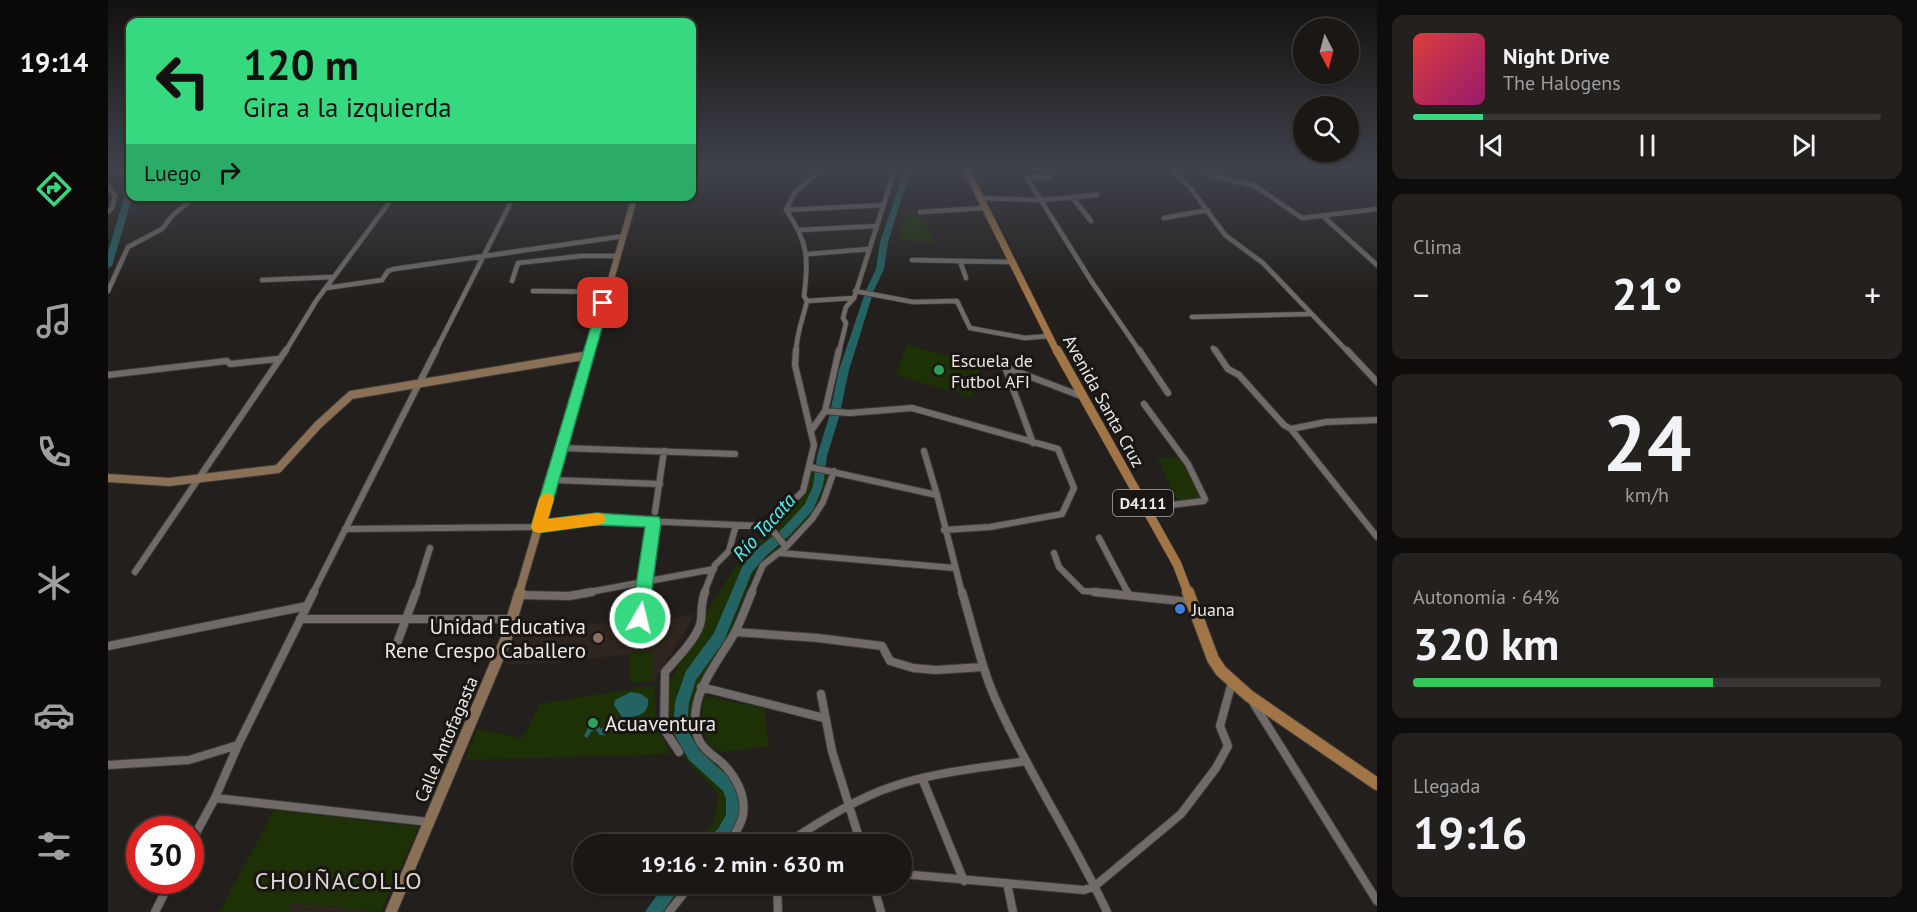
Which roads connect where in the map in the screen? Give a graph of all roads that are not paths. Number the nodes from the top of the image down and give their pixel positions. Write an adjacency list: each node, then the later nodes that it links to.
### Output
1 (177, 212): 35 (street)
2 (382, 212): 30 (street)
3 (506, 212): 24 (street)
4 (631, 212): 21 (main road, Calle Antofagasta)
5 (787, 212): 20 (street)
6 (882, 212): 19 (street)
7 (920, 212): 8 (street)
8 (927, 212)
9 (986, 212): 28 (main road, Avenida Santa Cruz / D4111)
10 (1049, 212): 50 (street)
11 (1084, 212): 18 (street)
12 (1199, 212): 16 (street)
13 (1209, 212): 41 (street)
14 (1293, 212): 17 (street)
15 (1362, 212): 17 (street)
16 (1164, 218)
17 (1325, 218): 29 (street)
18 (1091, 221)
19 (876, 226): 20 (street); 22 (street)
20 (800, 230): 23 (street)
21 (624, 236): 24 (street); 25 (main road, Calle Antofagasta)
22 (869, 249): 23 (street); 37 (street)
23 (809, 254): 40 (street)
24 (483, 256): 34 (street); 49 (street)
25 (617, 256): 33 (street); 38 (main road, Calle Antofagasta)
26 (912, 260): 27 (street)
27 (960, 261): 28 (street); 31 (street)
28 (1011, 262): 43 (main road, Avenida Santa Cruz / D4111)
29 (1377, 264)
30 (333, 277): 32 (street); 34 (street)
31 (966, 278)
32 (262, 280)
33 (512, 281)
34 (326, 288): 46 (street)
35 (108, 291)
36 (533, 291): 38 (street)
37 (855, 291): 39 (street); 43 (street)
38 (607, 292): 45 (main road, Calle Antofagasta)
39 (854, 298): 40 (street); 53 (street)
40 (807, 302): 56 (street)
41 (1310, 314): 42 (street); 48 (street)
42 (1192, 317)
43 (1049, 336): 51 (main road, Avenida Santa Cruz / D4111)
44 (1213, 348): 55 (street)
45 (589, 355): 49 (main road); 58 (main road, Calle Antofagasta)
46 (278, 359): 47 (street); 65 (street)
47 (108, 375)
48 (1377, 381)
49 (420, 383): 65 (main road); 75 (street)
50 (1168, 393)
51 (1081, 396): 57 (street); 69 (main road, Avenida Santa Cruz / D4111)
52 (1144, 404): 69 (street)
53 (828, 411): 56 (street); 57 (street)
54 (1377, 420): 55 (street)
55 (1292, 429): 77 (street)
56 (811, 431): 62 (street)
57 (1033, 443): 76 (street)
58 (561, 448): 59 (street); 66 (main road, Calle Antofagasta)
59 (664, 451): 61 (street); 67 (street)
60 (924, 451): 68 (street)
61 (735, 454)
62 (816, 468): 63 (street); 72 (street)
63 (834, 471): 68 (street); 79 (street)
64 (108, 478): 65 (main road)
65 (196, 479): 84 (street)
66 (552, 480): 67 (street); 74 (main road, Calle Antofagasta)
67 (660, 484): 70 (street)
68 (937, 495): 76 (street)
69 (1146, 508): 88 (main road, Avenida Santa Cruz / D4111)
70 (656, 512)
71 (654, 522): 73 (street); 74 (street); 85 (street)
72 (771, 523): 73 (street); 79 (street)
73 (736, 525): 83 (street)
74 (538, 527): 75 (street); 87 (main road, Calle Antofagasta)
75 (345, 529): 89 (street)
76 (944, 530): 82 (street)
77 (1377, 537)
78 (1099, 538): 86 (street)
79 (784, 547): 82 (street); 94 (street)
80 (430, 548): 92 (street)
81 (1054, 553): 86 (street)
82 (954, 568): 97 (street)
83 (714, 569): 85 (street); 104 (street)
84 (135, 572)
85 (645, 582): 87 (street); 90 (street)
86 (1128, 594): 88 (street)
87 (520, 595): 93 (main road, Calle Antofagasta)
88 (1190, 602): 98 (main road, Avenida Santa Cruz / D4111)
89 (307, 606): 91 (street); 95 (street)
90 (640, 618)
91 (300, 619): 92 (street); 103 (street)
92 (408, 619): 93 (street); 96 (street)
93 (513, 619): 112 (main road, Calle Antofagasta)
94 (735, 632): 97 (street); 99 (street)
95 (108, 646)
96 (396, 646)
97 (983, 667): 105 (street)
98 (1232, 682): 101 (main road, Avenida Santa Cruz / D4111); 119 (street)
99 (701, 687): 102 (street); 113 (street)
100 (821, 694): 102 (street)
101 (1249, 696): 108 (main road, Avenida Santa Cruz / D4111); 124 (street)
102 (824, 718): 110 (street)
103 (237, 745): 106 (street); 109 (street)
104 (679, 752)
105 (1026, 761): 107 (street); 119 (street)
106 (108, 765)
107 (922, 778): 110 (street); 117 (street)
108 (1377, 784)
109 (215, 798): 111 (street); 112 (street)
110 (848, 808): 114 (street); 115 (street)
111 (204, 818)
112 (430, 822): 126 (main road, Calle Antofagasta)
113 (734, 834)
114 (801, 834)
115 (857, 834)
116 (912, 875): 117 (street)
117 (964, 882): 118 (street)
118 (1007, 883): 119 (street); 130 (street)
119 (1095, 886): 131 (street)
120 (164, 894): 125 (street)
121 (683, 894): 127 (street)
122 (777, 894): 128 (street)
123 (876, 894): 129 (street)
124 (1377, 901)
125 (155, 912)
126 (391, 912)
127 (669, 912)
128 (778, 912)
129 (881, 912)
130 (1013, 912)
131 (1107, 912)

